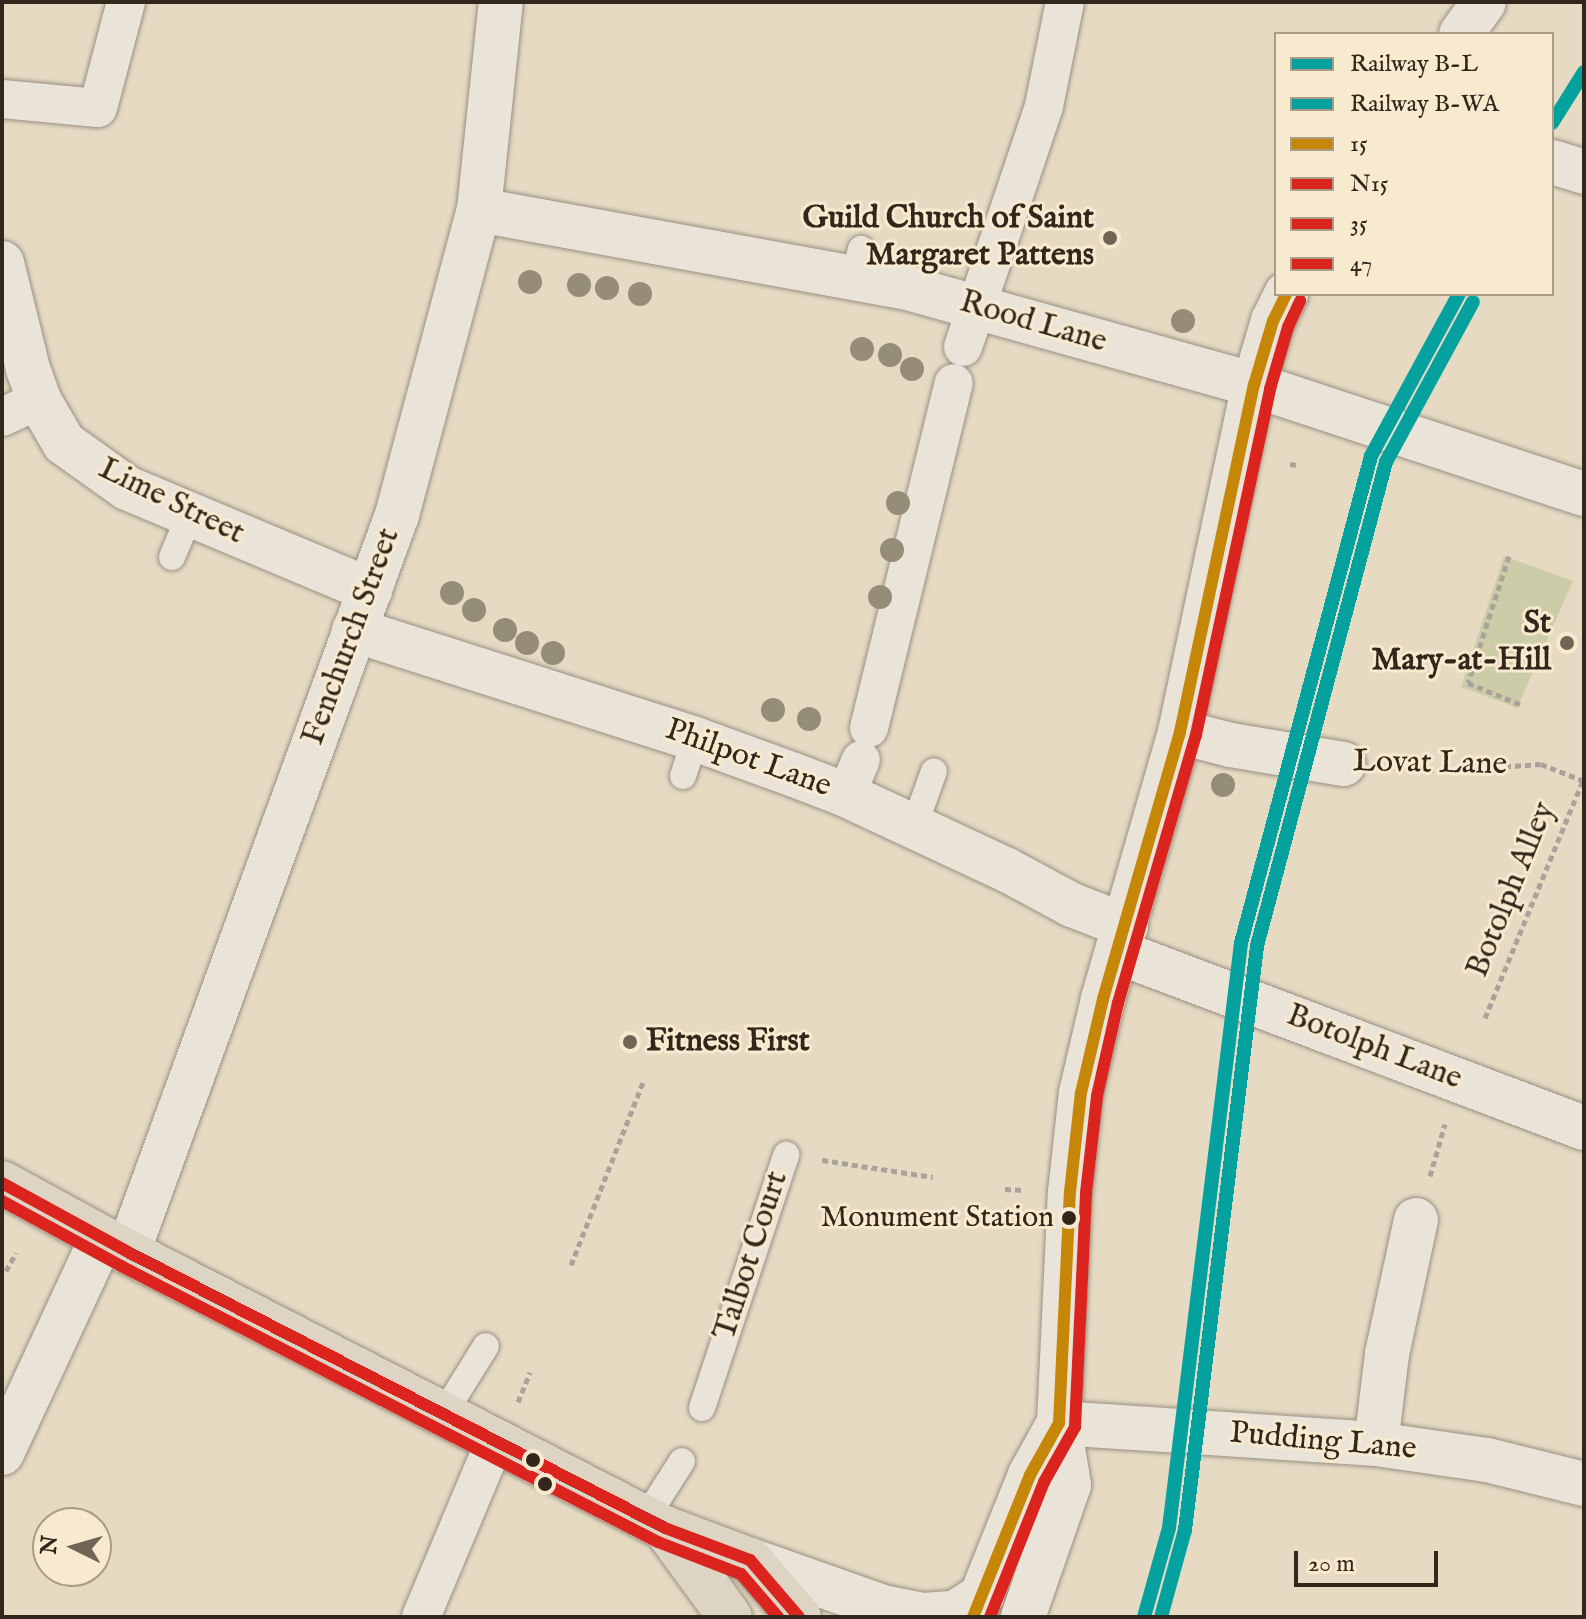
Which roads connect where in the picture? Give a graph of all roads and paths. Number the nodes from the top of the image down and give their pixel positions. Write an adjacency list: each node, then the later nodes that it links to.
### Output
1 (126, 2): 6 (street)
2 (501, 2): 9 (street, Fenchurch Street)
3 (1065, 2): 12 (street)
4 (1484, 2): 5 (street)
5 (1462, 32)
6 (2, 99)
7 (1554, 163): 8 (street)
8 (1584, 172)
9 (479, 210): 12 (street, Rood Lane); 19 (street, Fenchurch Street)
10 (2, 263): 14 (street, Lime Street)
11 (1285, 296): 13 (street)
12 (965, 346): 13 (street, Rood Lane); 23 (street)
13 (1254, 385): 15 (street, Rood Lane); 22 (street)
14 (20, 409): 16 (street, Lime Street)
15 (1584, 494)
16 (189, 517): 18 (lane); 19 (street, Lime Street)
17 (1509, 556): 21 (path)
18 (172, 557)
19 (370, 590): 20 (street, Fenchurch Street)
20 (354, 630): 23 (street, Philpot Lane); 39 (street, Fenchurch Street)
21 (1522, 705)
22 (1180, 732): 24 (street, Lovat Lane); 28 (street)
23 (859, 761): 27 (street, Philpot Lane)
24 (1343, 764): 26 (path, Lovat Lane)
25 (934, 771): 27 (lane)
26 (1584, 780): 29 (path, Botolph Alley)
27 (914, 827): 28 (street, Philpot Lane)
28 (1122, 939): 31 (street, Botolph Lane); 46 (street)
29 (1485, 1018)
30 (644, 1080): 41 (path)
31 (1461, 1081): 32 (street, Botolph Lane); 38 (path)
32 (1584, 1128)
33 (786, 1155): 34 (path, Talbot Court); 44 (lane, Talbot Court)
34 (933, 1177)
35 (2, 1183): 39 (main road)
36 (1005, 1189): 37 (path)
37 (1023, 1190)
38 (1416, 1220): 48 (street)
39 (115, 1245): 45 (main road); 49 (street, Fenchurch Street)
40 (16, 1253): 42 (path)
41 (571, 1265)
42 (6, 1271)
43 (486, 1346): 45 (lane)
44 (702, 1408)
45 (443, 1415): 47 (main road)
46 (1059, 1423): 48 (street, Pudding Lane); 54 (street); 58 (street)
47 (495, 1441): 52 (main road); 55 (street)
48 (1376, 1444): 51 (street, Pudding Lane)
49 (2, 1453)
50 (682, 1461): 52 (lane)
51 (1584, 1484)
52 (656, 1522): 53 (main road); 56 (main road)
53 (750, 1560): 54 (street); 57 (main road)
54 (978, 1606)
55 (421, 1617)
56 (730, 1617)
57 (799, 1617)
58 (1023, 1617)

